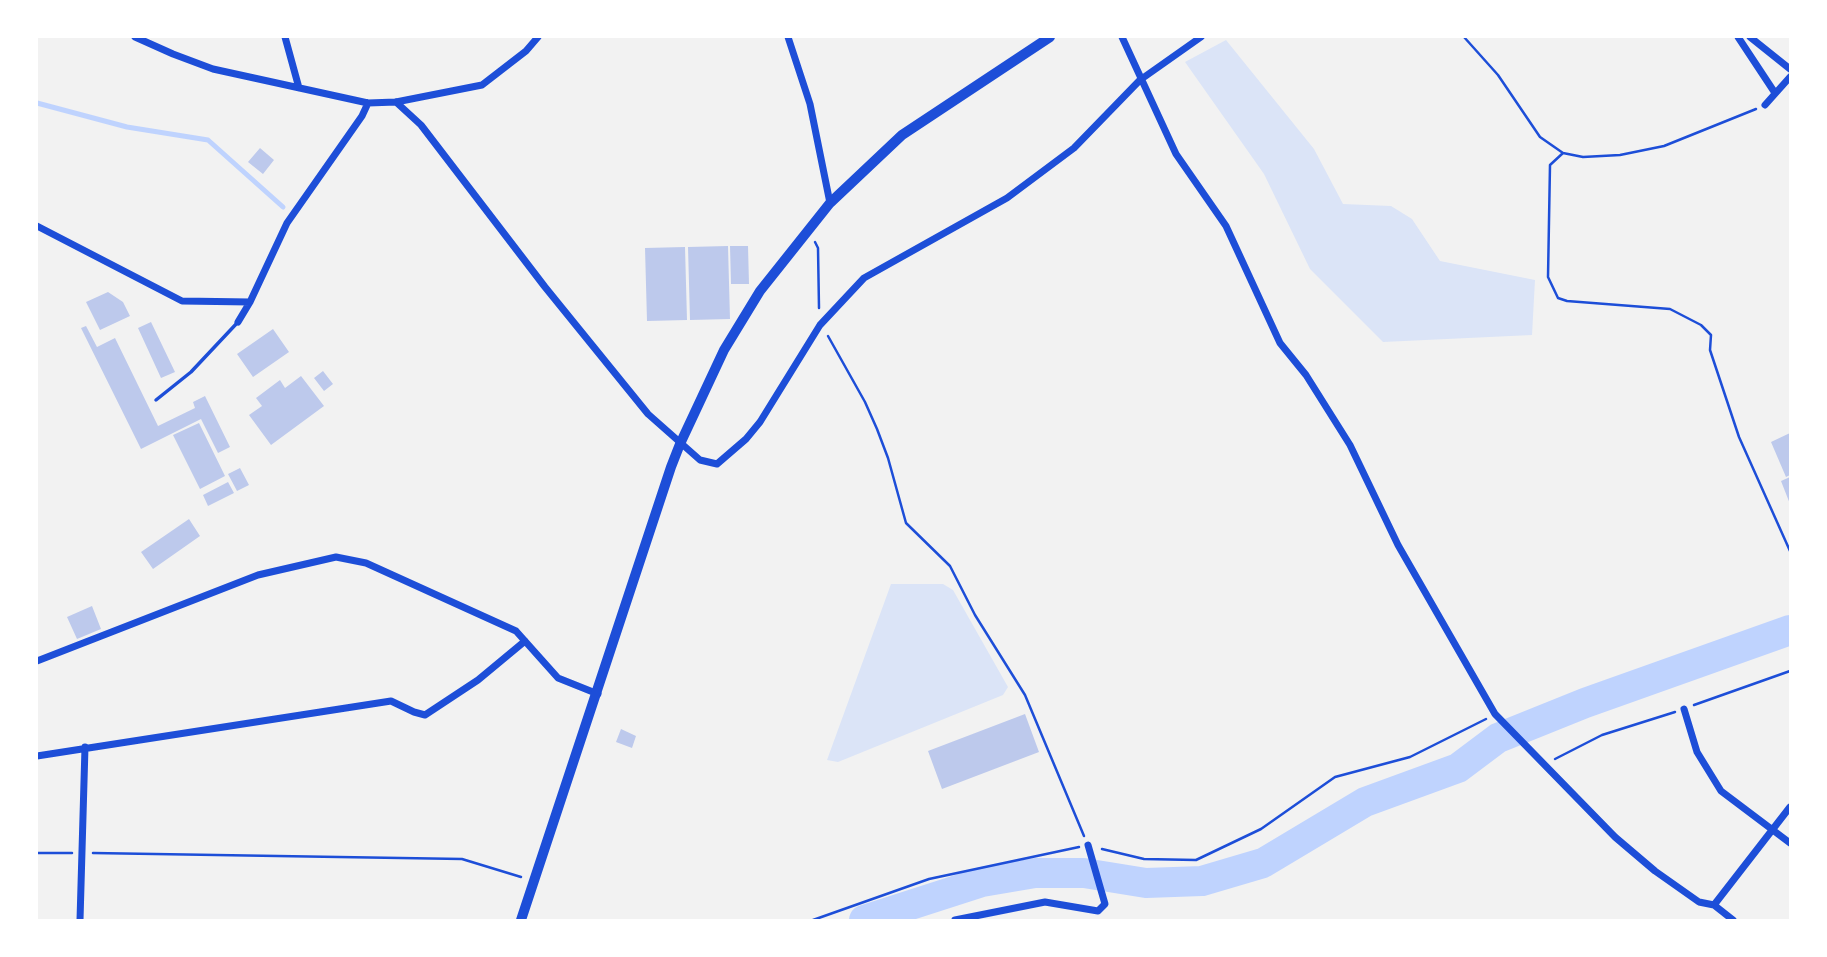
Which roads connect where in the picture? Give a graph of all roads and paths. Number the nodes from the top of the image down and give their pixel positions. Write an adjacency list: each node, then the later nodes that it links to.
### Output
1 (135, 37): 14 (street)
2 (285, 37): 14 (street)
3 (538, 37): 16 (street)
4 (788, 37): 20 (street)
5 (1050, 37): 20 (main road)
6 (1122, 37): 13 (street)
7 (1201, 37): 13 (street)
8 (1464, 37): 19 (path)
9 (1738, 37): 15 (street)
10 (1750, 37): 11 (street)
11 (1790, 69)
12 (1790, 77): 15 (street)
13 (1140, 80): 25 (street); 34 (street)
14 (299, 88): 17 (street)
15 (1775, 93): 18 (street)
16 (396, 102): 17 (street); 27 (street)
17 (368, 103): 23 (street)
18 (1765, 105): 19 (path)
19 (1563, 153): 28 (path)
20 (830, 203): 22 (main road)
21 (37, 226): 23 (street)
22 (808, 230): 25 (path); 27 (main road)
23 (250, 302): 24 (street)
24 (238, 322): 26 (lane)
25 (820, 325): 27 (street); 41 (path)
26 (156, 400)
27 (680, 444): 32 (main road)
28 (1790, 551)
29 (525, 641): 30 (street); 32 (street); 35 (street)
30 (37, 661)
31 (1790, 671): 33 (path)
32 (598, 694): 44 (main road)
33 (1684, 709): 37 (path); 39 (street)
34 (1495, 714): 37 (street); 41 (path)
35 (85, 747): 36 (street); 43 (street)
36 (37, 756)
37 (1544, 765): 45 (street)
38 (1790, 807): 39 (street)
39 (1772, 831): 40 (street); 45 (street)
40 (1790, 844)
41 (1088, 845): 48 (path); 49 (street)
42 (37, 853): 43 (path)
43 (80, 853): 44 (path); 46 (street)
44 (534, 881): 47 (main road)
45 (1714, 905): 50 (street)
46 (80, 920)
47 (521, 920)
48 (813, 920)
49 (954, 920)
50 (1733, 920)

